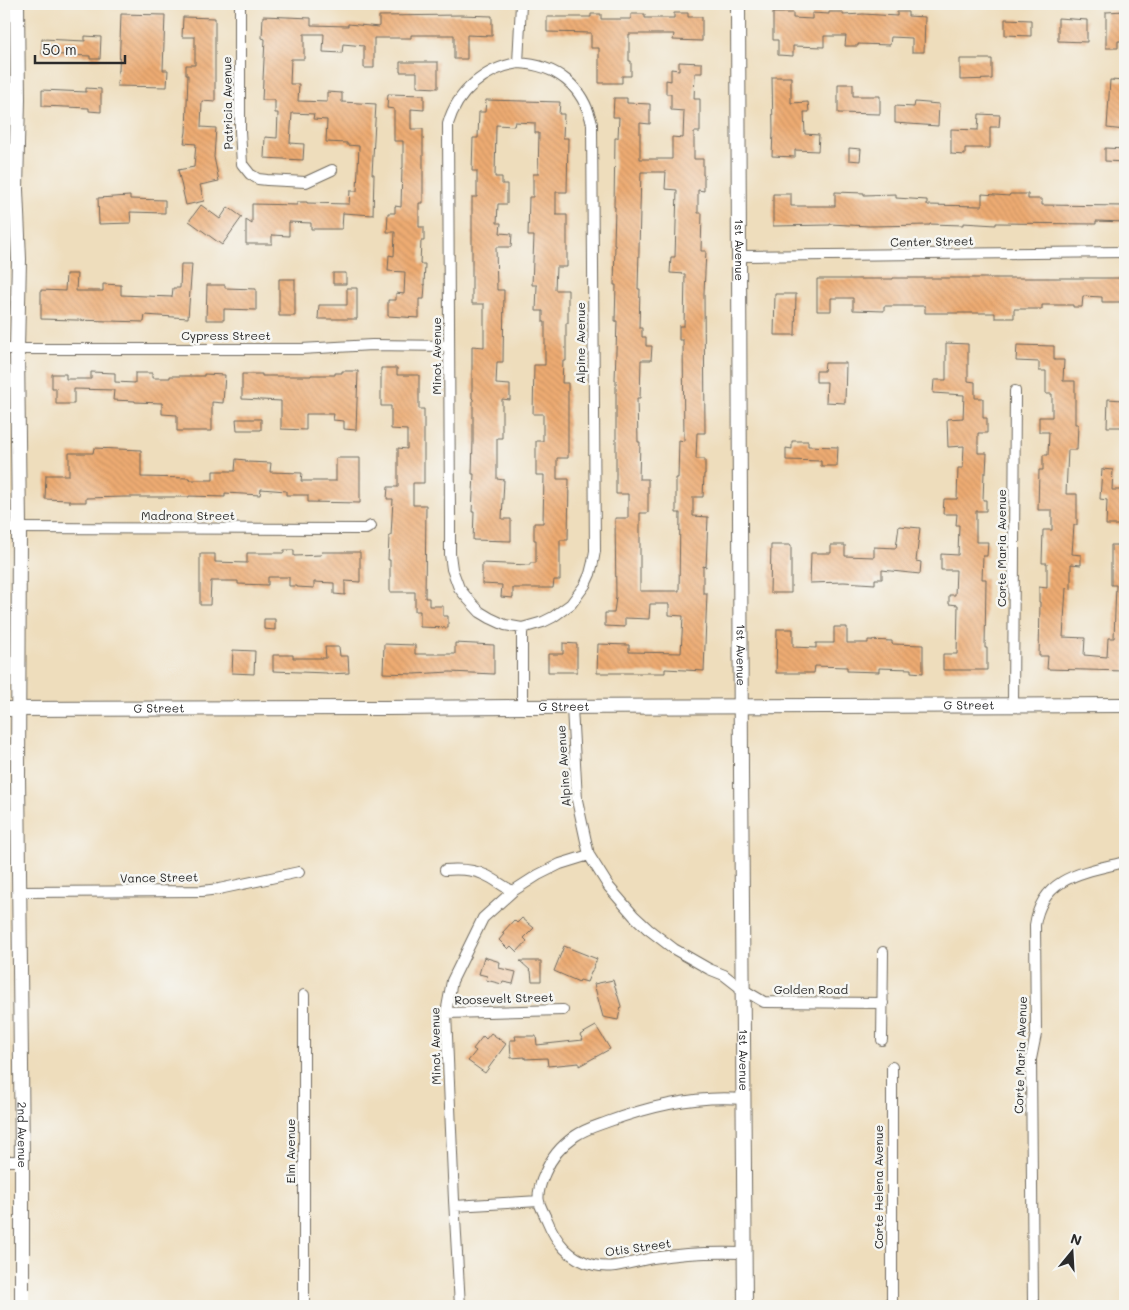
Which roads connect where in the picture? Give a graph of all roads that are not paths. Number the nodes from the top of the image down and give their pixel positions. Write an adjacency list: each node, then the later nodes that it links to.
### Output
1 (18, 4): 10 (street, 2nd Avenue)
2 (240, 4): 6 (street, Patricia Avenue)
3 (521, 4): 5 (street)
4 (738, 4): 8 (street, 1st Avenue)
5 (518, 62): 9 (street, Minot Avenue); 15 (street, Alpine Avenue)
6 (332, 170)
7 (1125, 252): 8 (street, Center Street)
8 (740, 256): 20 (street, 1st Avenue)
9 (448, 346): 10 (street, Cypress Street); 15 (street, Minot Avenue)
10 (10, 349): 14 (street, 2nd Avenue)
11 (1015, 391): 16 (street, Corte Maria Avenue)
12 (371, 526): 14 (street, Madrona Street)
13 (4, 528): 14 (street, Madrona Street)
14 (19, 528): 21 (street, 2nd Avenue)
15 (522, 628): 18 (street)
16 (1013, 705): 17 (street, G Street); 20 (street, G Street)
17 (1125, 705)
18 (522, 707): 19 (street, G Street); 21 (street, G Street)
19 (572, 707): 20 (street, G Street); 23 (street, Alpine Avenue)
20 (741, 707): 30 (street, 1st Avenue)
21 (18, 708): 22 (street, G Street); 28 (street, 2nd Avenue)
22 (4, 709)
23 (589, 855): 27 (street, Minot Avenue); 30 (street, Alpine Avenue)
24 (1125, 862): 48 (street, Corte Maria Avenue)
25 (445, 870): 27 (street)
26 (299, 872): 28 (street, Vance Street)
27 (513, 891): 34 (street, Minot Avenue)
28 (18, 892): 38 (street, 2nd Avenue)
29 (883, 952): 32 (street)
30 (742, 989): 32 (street, Golden Road); 37 (street, 1st Avenue)
31 (304, 995): 44 (street, Elm Avenue)
32 (883, 1003): 35 (street)
33 (563, 1010): 34 (street, Roosevelt Street)
34 (446, 1013): 41 (street, Minot Avenue)
35 (882, 1040)
36 (892, 1067): 47 (street, Corte Helena Avenue)
37 (743, 1099): 40 (street); 42 (street, 1st Avenue)
38 (22, 1161): 39 (street); 43 (street, 2nd Avenue)
39 (4, 1162)
40 (538, 1201): 41 (street); 42 (street, Otis Street)
41 (454, 1206): 45 (street, Minot Avenue)
42 (744, 1252): 46 (street, 1st Avenue)
43 (22, 1306)
44 (304, 1306)
45 (460, 1306)
46 (745, 1306)
47 (892, 1306)
48 (1033, 1306)

